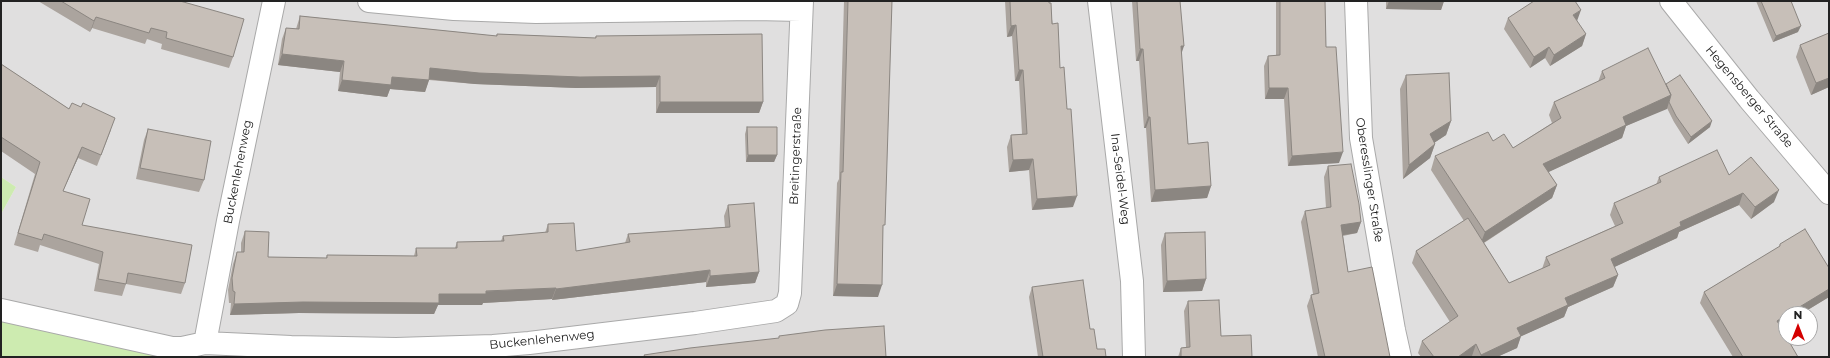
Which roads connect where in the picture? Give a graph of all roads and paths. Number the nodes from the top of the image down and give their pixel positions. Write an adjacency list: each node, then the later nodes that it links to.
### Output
1 (274, 1): 10 (street, Buckenlehenweg)
2 (369, 1): 6 (street)
3 (1099, 1): 12 (street, Ina-Seidel-Weg)
4 (1356, 1): 13 (street, Oberesslinger Straße)
5 (1671, 1): 7 (street, Hegensberger Straße)
6 (802, 6): 8 (street, Breitingerstraße)
7 (1829, 193)
8 (782, 308): 11 (street, Buckenlehenweg)
9 (1, 310): 10 (street, Buckenlehenweg)
10 (205, 343): 11 (street, Buckenlehenweg)
11 (292, 352)
12 (1134, 357)
13 (1400, 357)

